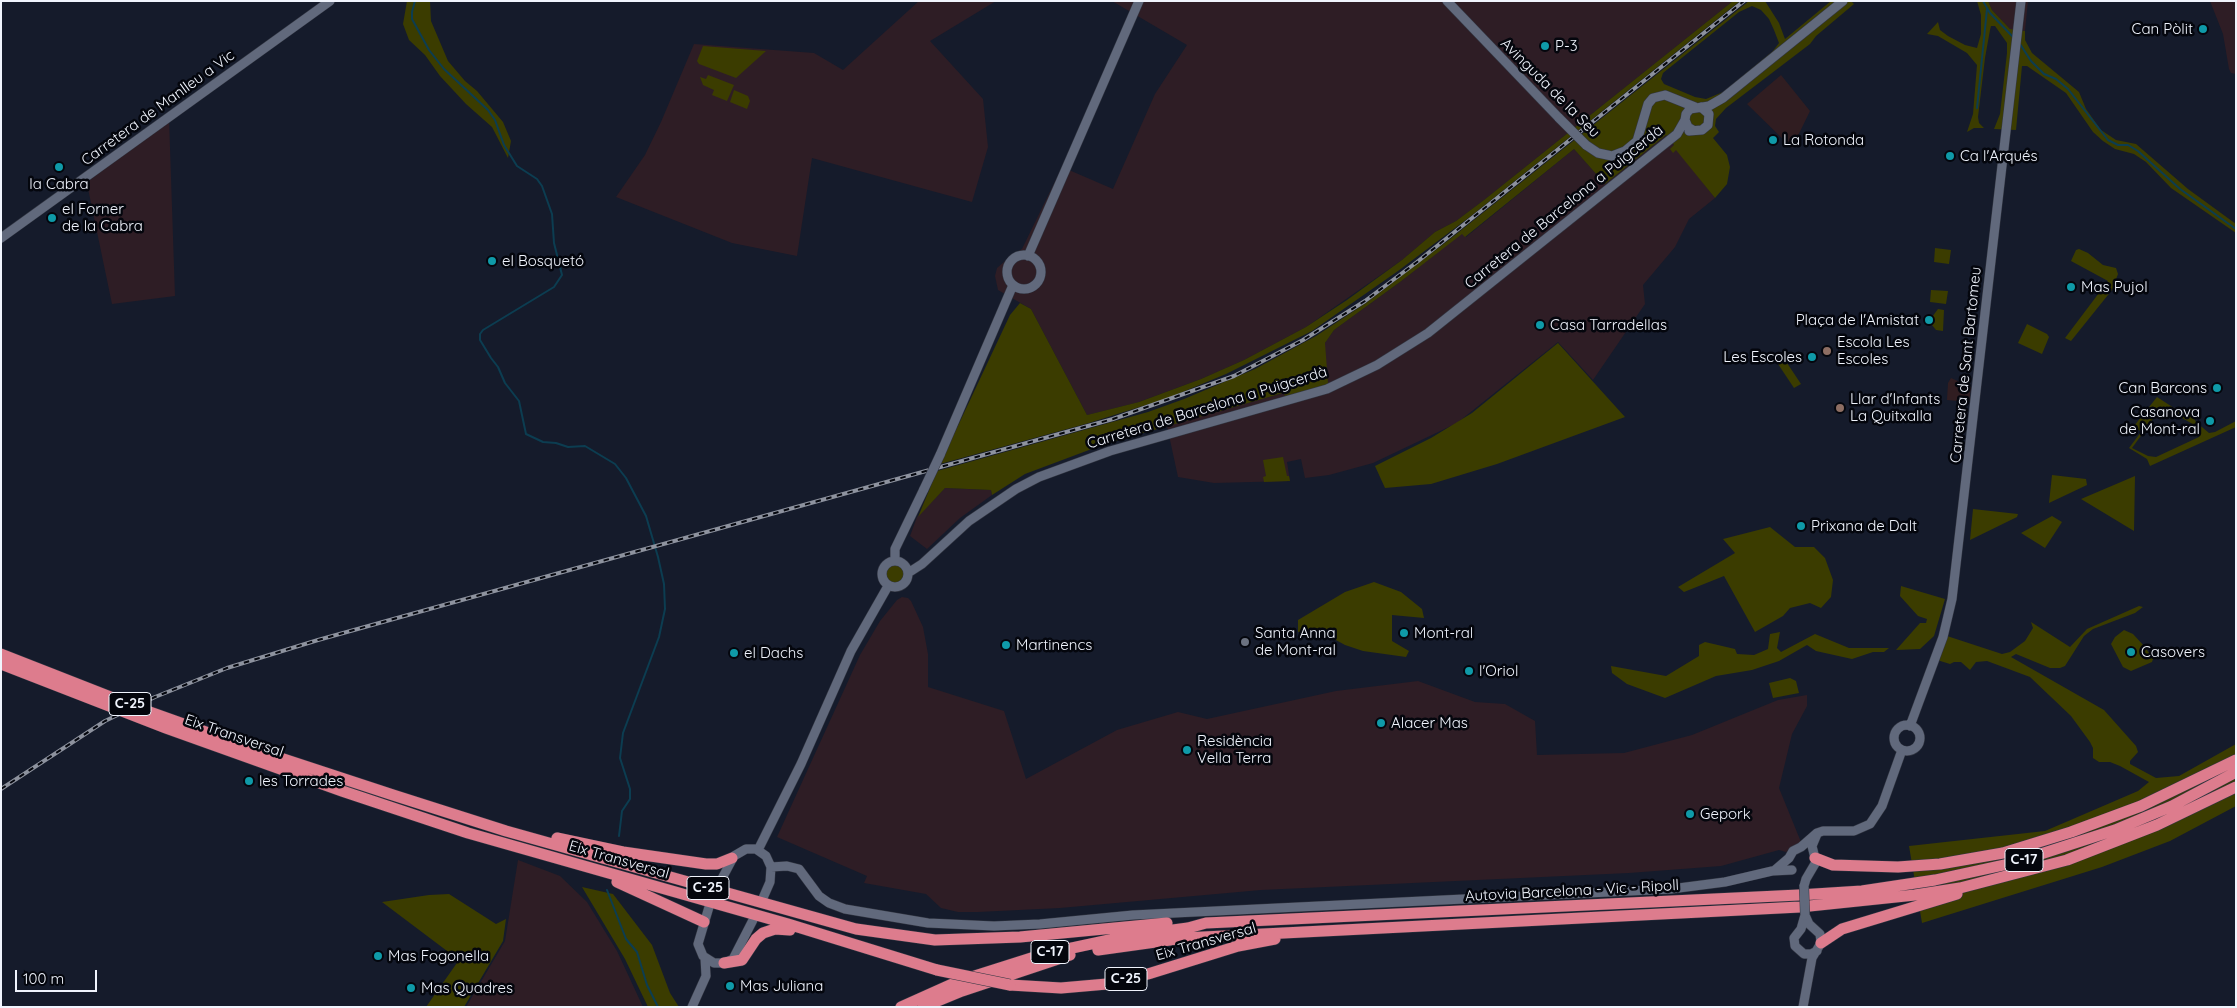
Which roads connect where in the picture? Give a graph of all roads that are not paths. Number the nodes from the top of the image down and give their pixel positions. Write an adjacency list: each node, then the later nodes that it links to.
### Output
1 (330, 1): 13 (street, Carretera de Manlleu a Vic)
2 (1139, 1): 14 (street)
3 (1447, 1): 6 (street, Avinguda de la Seu, bridge)
4 (1843, 1): 7 (street)
5 (2021, 1): 21 (street, Carretera de Sant Bartomeu)
6 (1676, 98): 8 (street, Avinguda de la Seu); 9 (street)
7 (1723, 98): 8 (street); 10 (street)
8 (1698, 107): 9 (street); 10 (street)
9 (1685, 118): 11 (street); 12 (street, Carretera de Barcelona a Puigcerdà)
10 (1710, 118): 11 (street)
11 (1693, 130): 12 (street, Carretera de Barcelona a Puigcerdà)
12 (1677, 134): 17 (street, Carretera de Barcelona a Puigcerdà)
13 (1, 238)
14 (1028, 256): 15 (street); 15 (street)
15 (1013, 285): 16 (street, bridge)
16 (894, 561): 17 (street); 18 (street)
17 (908, 572): 18 (street)
18 (888, 586): 29 (street)
19 (1, 654): 26 (highway, Eix Transversal / C-25)
20 (1, 664): 30 (highway, Eix Transversal / C-25)
21 (1910, 726): 22 (street); 22 (street)
22 (1902, 750): 27 (street)
23 (2236, 760): 31 (highway)
24 (2236, 772): 46 (highway, Autovia Barcelona - Vic - Ripoll / C-17)
25 (2236, 787): 40 (highway, Autovia Barcelona - Vic - Ripoll / C-17)
26 (506, 831): 32 (highway); 46 (highway, Eix Transversal / C-25)
27 (1817, 833): 28 (street); 31 (street)
28 (1801, 847): 31 (street); 33 (street)
29 (758, 850): 32 (street); 34 (street)
30 (547, 855): 45 (highway); 50 (highway, Eix Transversal / C-25)
31 (1814, 855): 37 (street)
32 (732, 858): 38 (street)
33 (1789, 858): 35 (street); 36 (street)
34 (771, 867): 35 (street); 41 (street)
35 (1772, 871): 36 (street)
36 (1794, 871): 37 (street); 39 (street)
37 (1809, 872): 39 (street)
38 (718, 886)
39 (1804, 886): 43 (street, bridge)
40 (1960, 888): 49 (highway, Autovia Barcelona - Vic - Ripoll / C-17); 51 (highway)
41 (763, 898)
42 (709, 907): 45 (street)
43 (1805, 915): 47 (street); 48 (street)
44 (753, 920): 54 (street)
45 (704, 922): 53 (street)
46 (1206, 923): 58 (highway, Autovia Barcelona - Vic - Ripoll / C-17)
47 (1813, 928): 48 (street); 51 (street)
48 (1801, 929): 52 (street)
49 (1300, 932): 50 (highway, Eix Transversal / C-25, bridge); 59 (highway, Autovia Barcelona - Vic - Ripoll / C-17)
50 (837, 939): 54 (highway)
51 (1819, 947): 52 (street); 55 (street)
52 (1804, 954): 55 (street)
53 (705, 958): 54 (street); 56 (street)
54 (722, 963): 56 (street)
55 (1808, 974): 60 (street)
56 (706, 976): 57 (street)
57 (692, 1007)
58 (901, 1007)
59 (923, 1007)
60 (1803, 1007)

